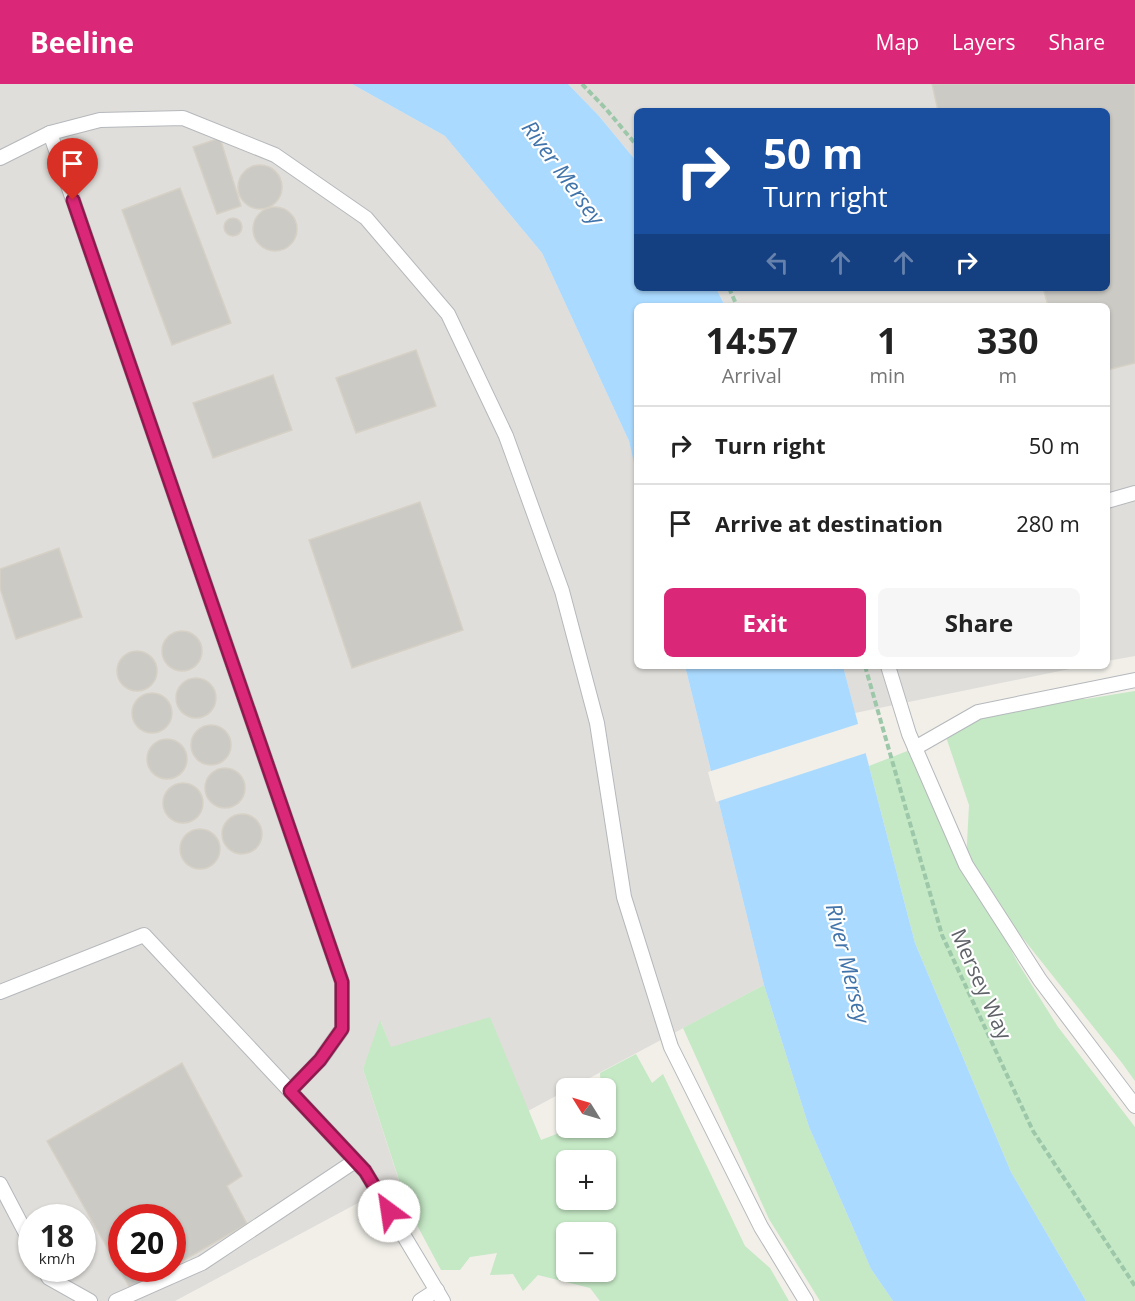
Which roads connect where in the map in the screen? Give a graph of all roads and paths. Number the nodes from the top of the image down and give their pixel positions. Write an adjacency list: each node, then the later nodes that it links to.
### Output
1 (582, 84): 3 (path)
2 (50, 133): 4 (lane); 12 (lane); 23 (lane)
3 (634, 142)
4 (0, 158)
5 (1135, 494): 6 (lane)
6 (1110, 500)
7 (866, 669): 18 (path, Mersey Way)
8 (889, 669): 10 (lane)
9 (1135, 680): 10 (lane)
10 (915, 748): 13 (lane)
11 (0, 992): 12 (lane)
12 (290, 1091): 14 (lane)
13 (1135, 1106)
14 (355, 1161): 19 (lane); 21 (lane)
15 (0, 1184): 16 (lane)
16 (18, 1218)
17 (56, 1282): 20 (lane)
18 (1135, 1286)
19 (440, 1296): 22 (lane)
20 (90, 1301)
21 (116, 1301)
22 (420, 1301)
23 (806, 1301)

